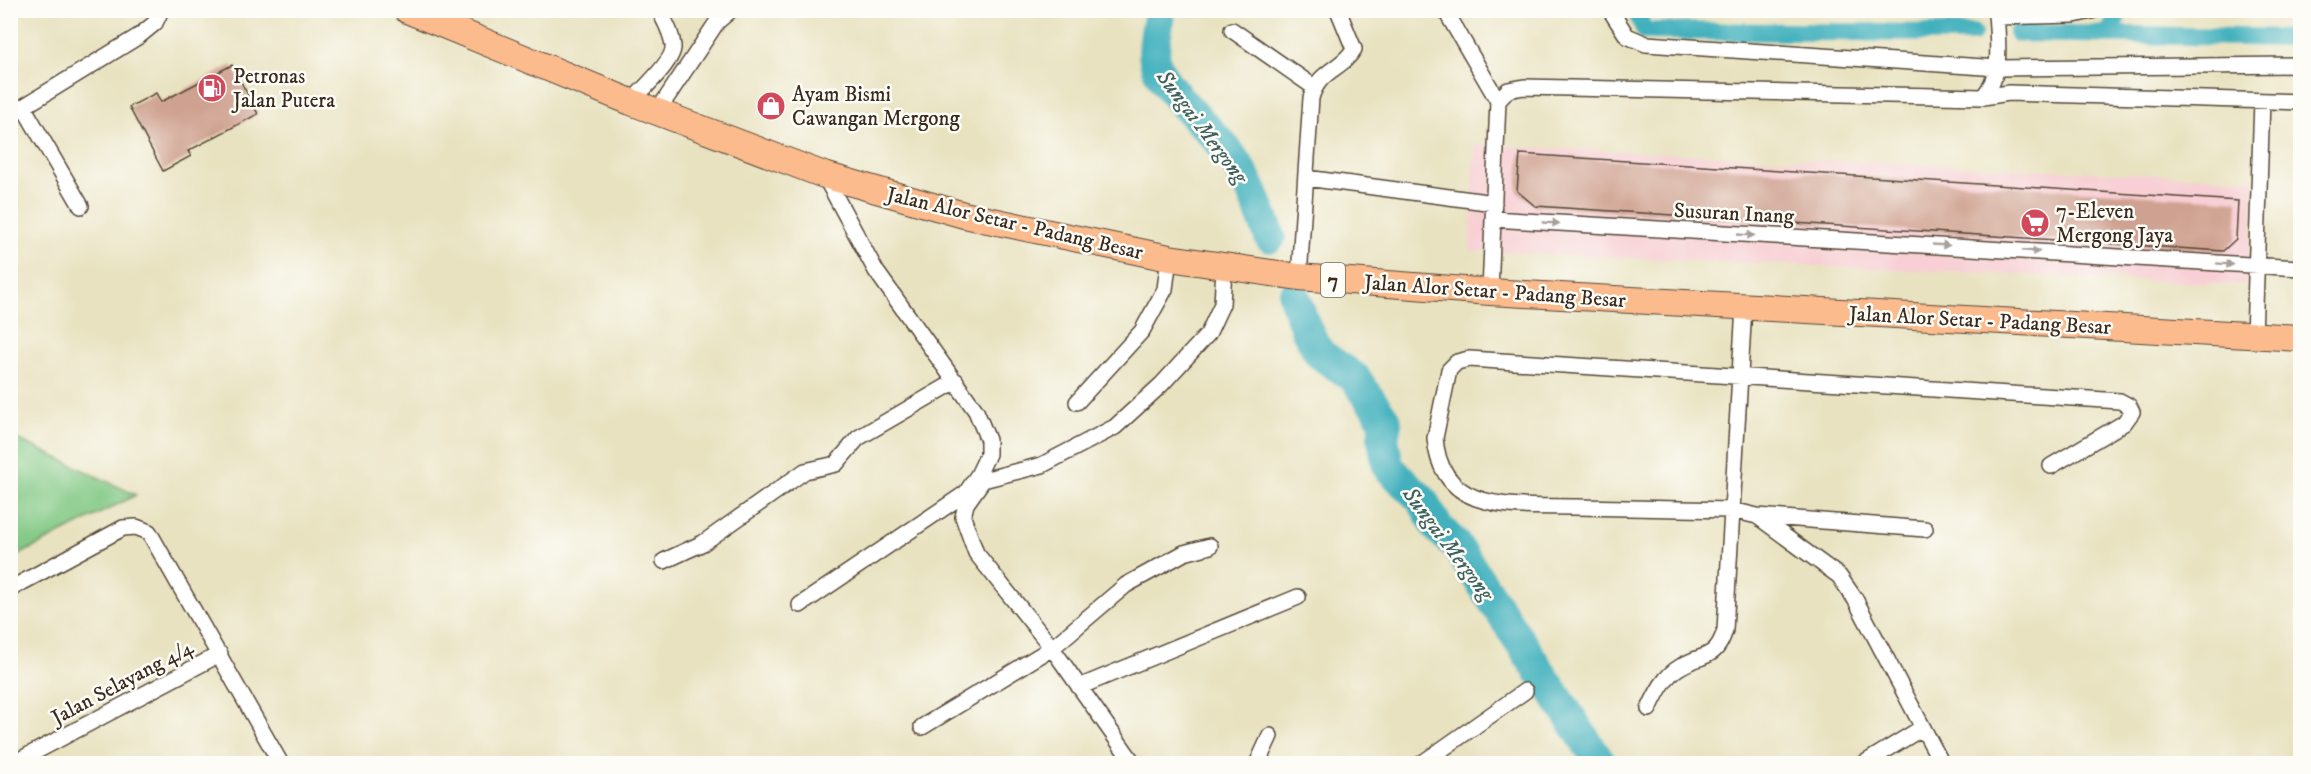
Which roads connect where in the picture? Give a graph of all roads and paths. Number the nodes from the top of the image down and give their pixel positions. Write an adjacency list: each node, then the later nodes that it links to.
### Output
1 (161, 10): 19 (street)
2 (407, 10): 17 (main road, Jalan Alor Setar - Padang Besar / 7)
3 (659, 10): 17 (street)
4 (731, 10): 20 (street)
5 (1338, 10): 13 (street)
6 (1445, 10): 15 (street)
7 (1610, 10): 12 (street)
8 (2095, 10): 9 (street)
9 (1996, 14): 12 (street)
10 (1232, 30): 13 (street)
11 (2301, 65): 12 (street)
12 (1998, 68): 14 (street)
13 (1314, 87): 22 (street)
14 (1983, 97): 15 (street); 16 (street)
15 (1498, 100): 23 (street)
16 (2262, 101): 18 (street); 27 (street)
17 (631, 102): 20 (main road, Jalan Alor Setar - Padang Besar / 7)
18 (2301, 102)
19 (17, 111): 24 (street)
20 (657, 112): 21 (main road, Jalan Alor Setar - Padang Besar / 7)
21 (824, 175): 26 (main road, Jalan Alor Setar - Padang Besar / 7); 36 (street)
22 (1306, 178): 23 (street); 30 (street)
23 (1494, 203): 25 (street)
24 (81, 206)
25 (1493, 219): 27 (street, Susuran Inang, one-way to 27); 31 (street)
26 (1169, 258): 28 (main road, Jalan Alor Setar - Padang Besar / 7); 37 (street)
27 (2256, 266): 29 (street, Susuran Inang); 33 (street)
28 (1224, 268): 30 (main road, Jalan Alor Setar - Padang Besar / 7); 40 (street)
29 (2301, 268)
30 (1299, 277): 31 (main road, Jalan Alor Setar - Padang Besar / 7)
31 (1490, 292): 32 (main road, Jalan Alor Setar - Padang Besar / 7)
32 (1744, 307): 33 (main road, Jalan Alor Setar - Padang Besar / 7); 35 (street)
33 (2254, 336): 34 (main road, Jalan Alor Setar - Padang Besar / 7)
34 (2301, 338)
35 (1741, 378): 39 (street); 41 (street); 41 (street)
36 (956, 381): 38 (street); 45 (street)
37 (1077, 402)
38 (988, 454): 40 (street); 48 (street)
39 (2051, 466)
40 (983, 480): 49 (street)
41 (1732, 510): 42 (street); 53 (street)
42 (1757, 516): 43 (street); 55 (street)
43 (1925, 529)
44 (1210, 546): 49 (street)
45 (664, 561)
46 (10, 589): 50 (street)
47 (1298, 597): 51 (street)
48 (800, 605)
49 (1052, 648): 51 (street); 54 (street)
50 (220, 654): 57 (street, Jalan Selayang 4/4); 58 (street)
51 (1079, 687): 59 (street)
52 (1525, 690): 61 (street)
53 (1649, 709)
54 (922, 727)
55 (1922, 728): 62 (street); 63 (street)
56 (1270, 736): 60 (street)
57 (12, 764)
58 (281, 764)
59 (1134, 764)
60 (1257, 764)
61 (1421, 764)
62 (1863, 764)
63 (1942, 764)

